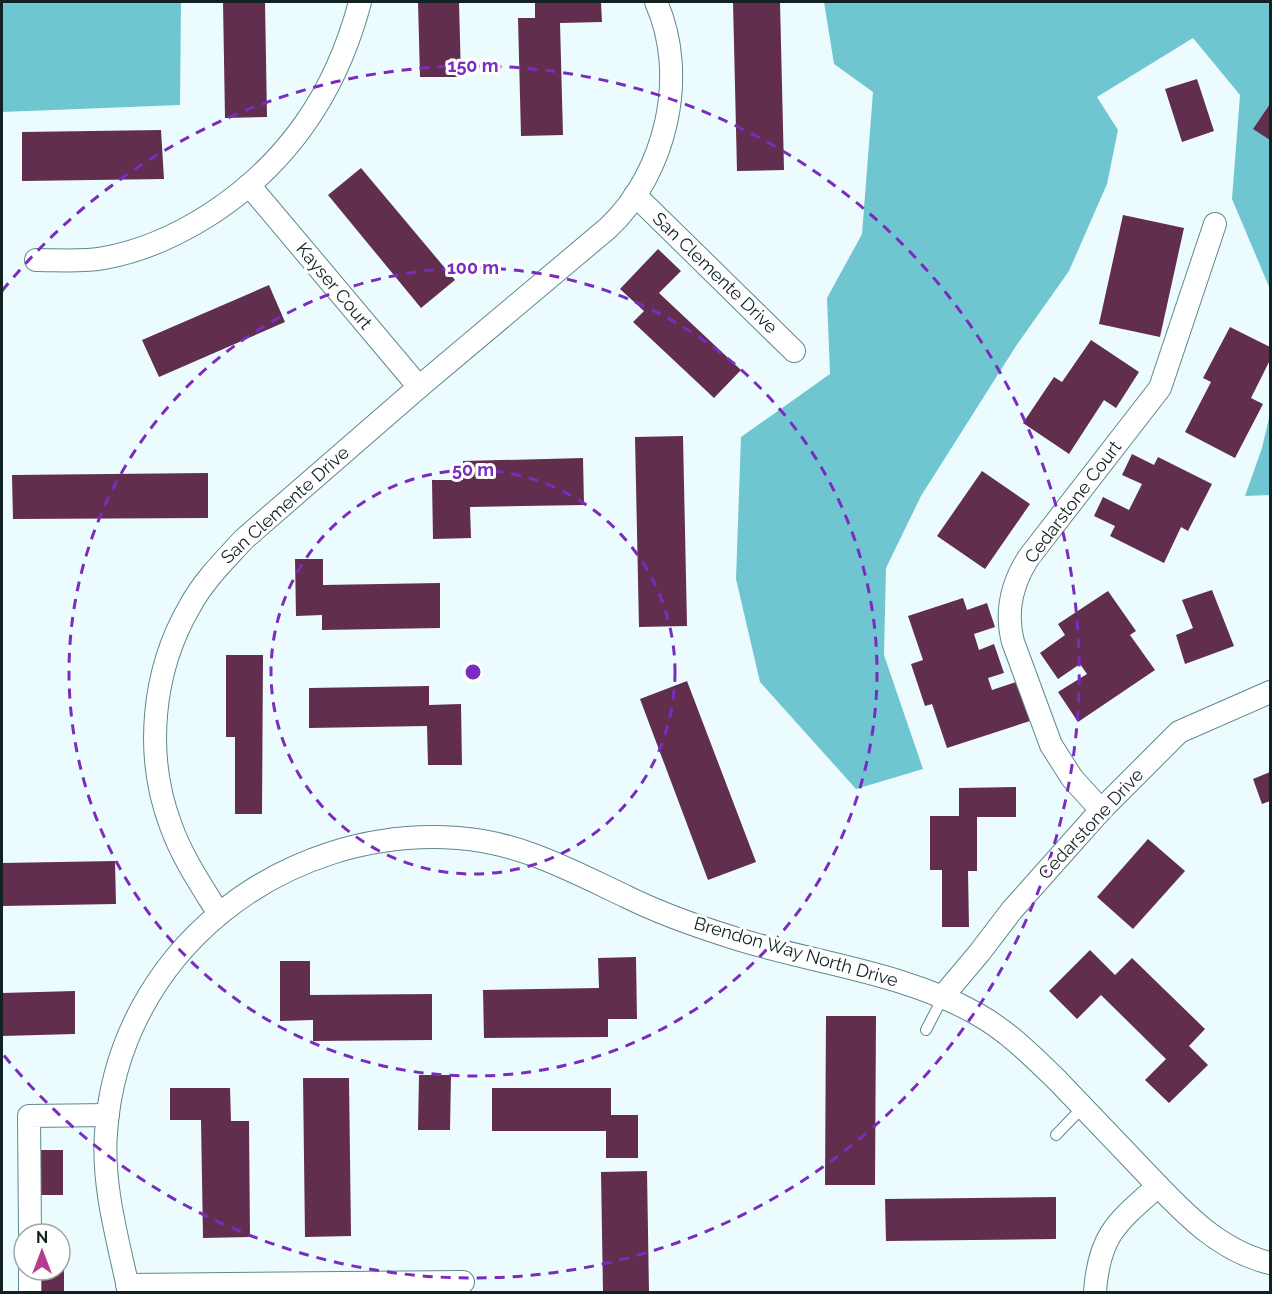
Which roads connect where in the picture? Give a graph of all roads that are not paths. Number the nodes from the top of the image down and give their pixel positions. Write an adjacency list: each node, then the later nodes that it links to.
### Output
1 (360, 2): 3 (street)
2 (656, 2): 4 (street, San Clemente Drive)
3 (249, 185): 6 (street); 8 (street, Kayser Court)
4 (635, 195): 7 (street, San Clemente Drive); 8 (street, San Clemente Drive)
5 (1215, 224): 10 (street, Cedarstone Court)
6 (36, 260)
7 (794, 351)
8 (419, 387): 11 (street, San Clemente Drive)
9 (1270, 692): 10 (street, Cedarstone Drive)
10 (1101, 810): 12 (street, Cedarstone Drive)
11 (219, 914): 12 (street, Brendon Way North Drive); 15 (street, Brendon Way North Drive)
12 (943, 996): 13 (lane); 14 (street, Brendon Way North Drive)
13 (926, 1030)
14 (1083, 1107): 16 (lane); 17 (street, Brendon Way North Drive)
15 (108, 1115): 18 (street); 21 (street, Brendon Way North Drive)
16 (1056, 1135)
17 (1158, 1186): 19 (street, Brendon Way North Drive); 22 (street)
18 (30, 1222)
19 (1270, 1263)
20 (463, 1282): 21 (street)
21 (128, 1288)
22 (1095, 1293)

